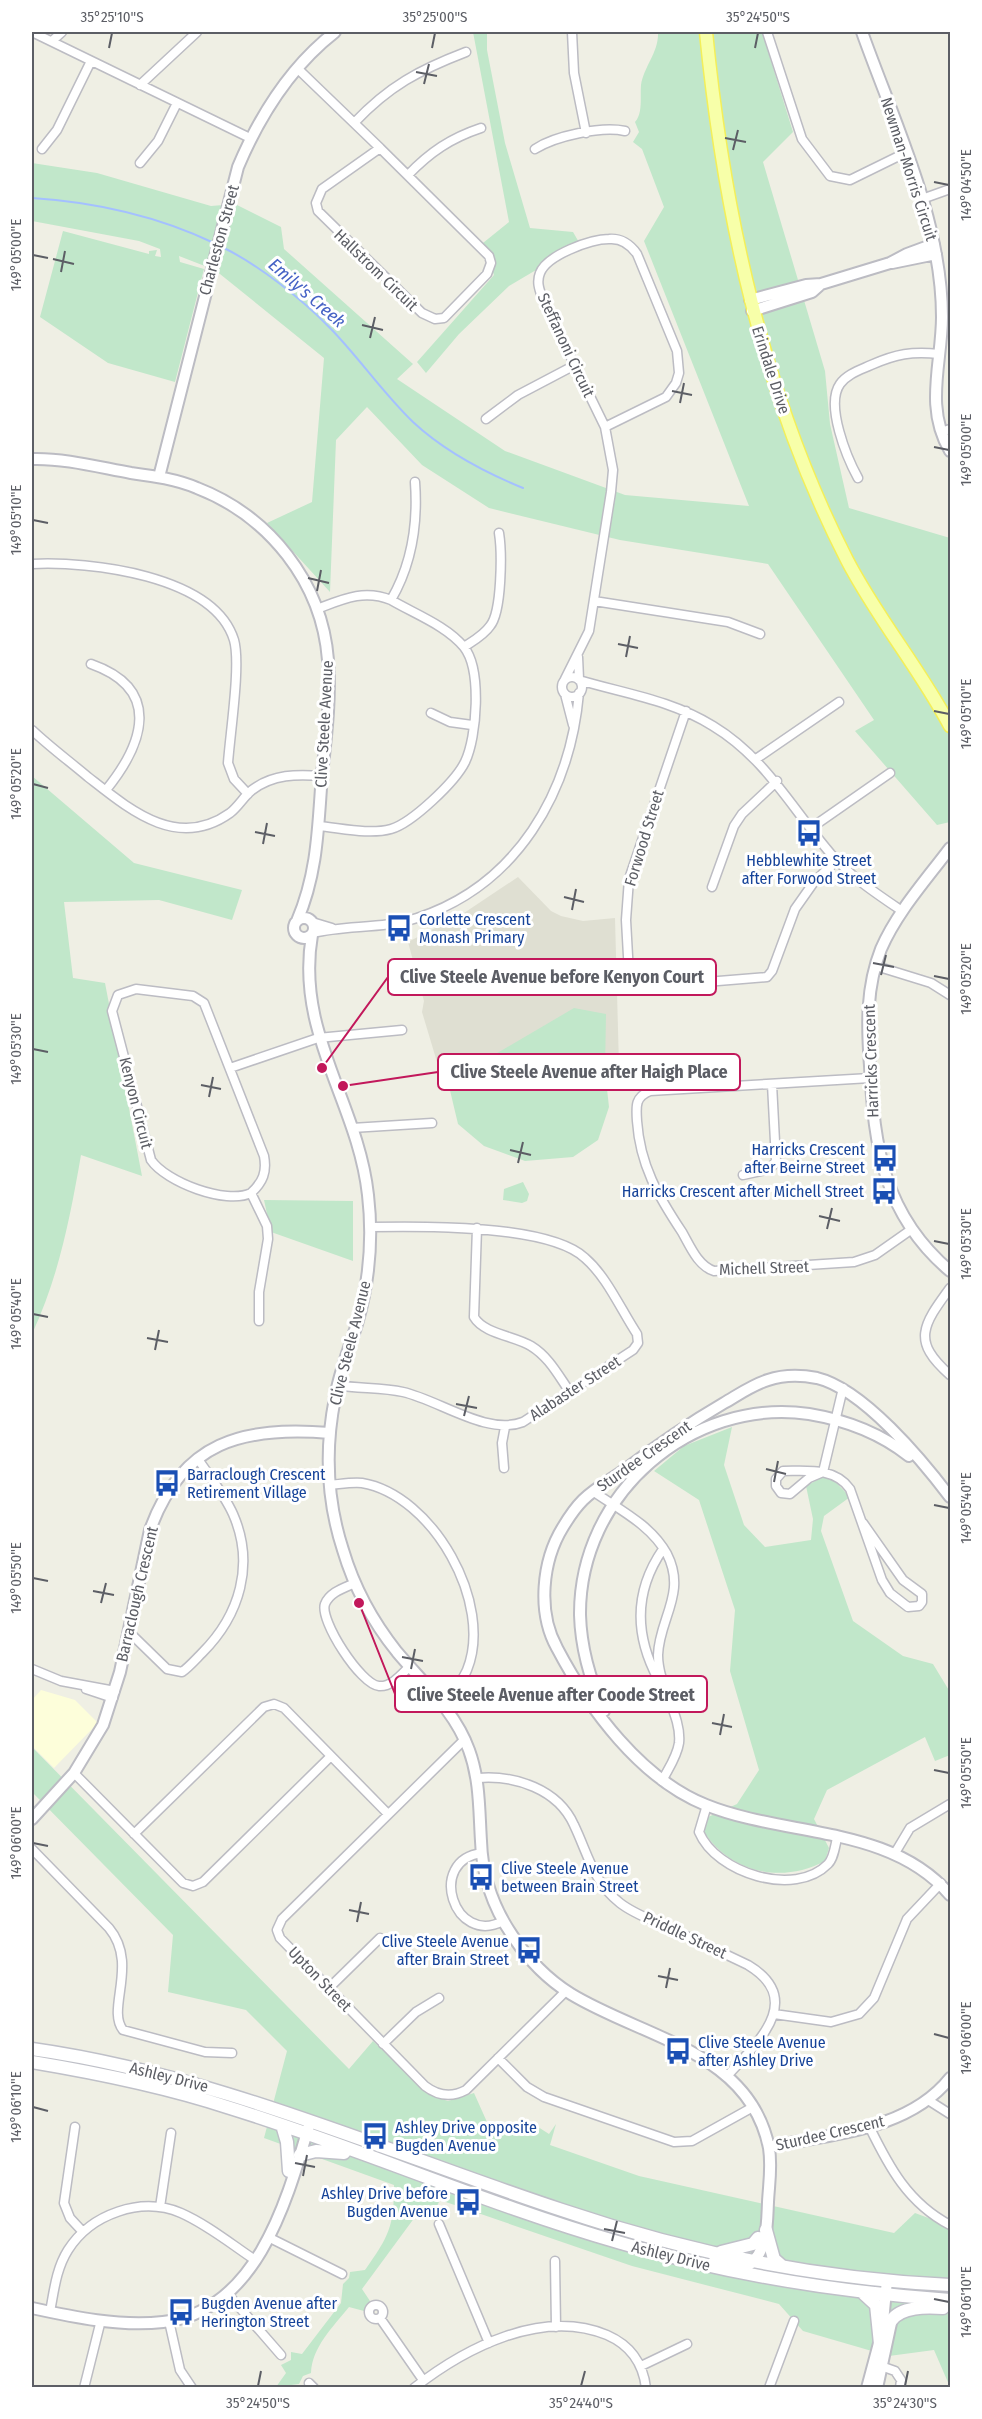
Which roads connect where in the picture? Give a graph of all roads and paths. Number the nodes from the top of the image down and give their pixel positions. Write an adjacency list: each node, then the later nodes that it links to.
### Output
1 (32, 32): 9 (street)
2 (62, 32): 9 (street)
3 (197, 32): 13 (street)
4 (335, 32): 12 (street, Charleston Street)
5 (572, 32): 18 (street)
6 (706, 32): 29 (main road, Erindale Drive)
7 (767, 32): 23 (street)
8 (862, 32): 23 (street, Newman-Morris Circuit)
9 (51, 41): 11 (street)
10 (466, 52): 15 (street)
11 (91, 61): 13 (street); 21 (street)
12 (297, 68): 15 (street, Hallstrom Circuit); 19 (street, Charleston Street)
13 (140, 85): 14 (street)
14 (177, 103): 19 (street); 24 (street)
15 (354, 123): 20 (street, Hallstrom Circuit)
16 (481, 128): 25 (street)
17 (625, 131): 18 (street)
18 (586, 133): 22 (street)
19 (250, 138): 37 (street, Charleston Street)
20 (380, 148): 25 (street, Hallstrom Circuit); 25 (street, Hallstrom Circuit)
21 (42, 149)
22 (535, 149)
23 (905, 153): 27 (street, Newman-Morris Circuit)
24 (140, 164)
25 (408, 175)
26 (951, 189): 27 (street)
27 (922, 199): 28 (street, Newman-Morris Circuit)
28 (935, 249): 29 (street); 30 (street, Newman-Morris Circuit)
29 (751, 305): 50 (main road, Erindale Drive)
30 (939, 354): 34 (street, Newman-Morris Circuit); 38 (street)
31 (575, 365): 32 (street); 33 (street, Steffanoni Circuit); 33 (street, Steffanoni Circuit)
32 (486, 419)
33 (605, 427): 43 (street, Steffanoni Circuit)
34 (946, 431): 35 (street, Newman-Morris Circuit)
35 (951, 451)
36 (32, 459): 37 (street, Clive Steele Avenue)
37 (159, 477): 44 (street, Clive Steele Avenue)
38 (858, 478)
39 (415, 482): 42 (street)
40 (499, 533): 46 (street)
41 (32, 564): 68 (street)
42 (391, 600): 44 (street); 46 (street)
43 (594, 601): 45 (street); 47 (street, Steffanoni Circuit)
44 (317, 609): 65 (street, Clive Steele Avenue)
45 (760, 634)
46 (464, 647): 59 (street)
47 (578, 657): 49 (street, Steffanoni Circuit); 51 (street)
48 (91, 664): 67 (street)
49 (565, 679): 51 (street); 54 (street)
50 (922, 679): 57 (main road, Erindale Drive); 60 (main road, Erindale Drive)
51 (579, 680): 52 (street); 53 (street)
52 (602, 688): 53 (street); 56 (street)
53 (580, 693): 54 (street); 61 (street)
54 (565, 694): 61 (street)
55 (839, 702): 63 (street)
56 (686, 711): 63 (street); 73 (street, Forwood Street)
57 (951, 711)
58 (431, 713): 59 (street)
59 (472, 724): 69 (street)
60 (951, 726)
61 (574, 729): 79 (street)
62 (32, 730): 67 (street)
63 (756, 759): 66 (street)
64 (890, 773): 70 (street)
65 (322, 776): 68 (street); 69 (street, Clive Steele Avenue)
66 (777, 781): 70 (street); 75 (street)
67 (106, 790): 68 (street)
68 (248, 794)
69 (318, 826): 76 (street, Clive Steele Avenue)
70 (811, 828): 73 (street)
71 (951, 848): 74 (street, Harricks Crescent)
72 (951, 858): 74 (street, Harricks Crescent)
73 (837, 860): 77 (street)
74 (927, 879): 77 (street, Harricks Crescent)
75 (712, 887)
76 (308, 896): 78 (street, Clive Steele Avenue); 79 (street, Clive Steele Avenue)
77 (902, 911): 82 (street, Harricks Crescent)
78 (297, 921): 79 (street); 80 (street)
79 (312, 928): 80 (street); 81 (street, Clive Steele Avenue)
80 (298, 937): 81 (street, Clive Steele Avenue)
81 (307, 961): 85 (street, Clive Steele Avenue)
82 (876, 966): 83 (street); 87 (street, Harricks Crescent)
83 (951, 994)
84 (402, 1030): 85 (street)
85 (318, 1038): 86 (street); 90 (street, Clive Steele Avenue)
86 (230, 1068): 92 (street, Kenyon Circuit); 92 (street, Kenyon Circuit)
87 (870, 1078): 88 (street, Michell Street); 95 (street, Harricks Crescent)
88 (772, 1083): 91 (street); 95 (street, Michell Street)
89 (432, 1123): 90 (street)
90 (352, 1128): 93 (street, Clive Steele Avenue)
91 (743, 1175)
92 (251, 1193): 98 (street)
93 (370, 1227): 94 (street, Alabaster Street); 100 (street, Clive Steele Avenue)
94 (477, 1228): 102 (street); 102 (street, Alabaster Street)
95 (912, 1229): 96 (street, Harricks Crescent)
96 (951, 1271)
97 (951, 1288): 99 (street)
98 (259, 1321)
99 (951, 1375)
100 (337, 1385): 106 (street); 107 (street, Clive Steele Avenue)
101 (843, 1388): 103 (street, Sturdee Crescent); 105 (street); 110 (street, Sturdee Crescent)
102 (570, 1392): 106 (street, Alabaster Street)
103 (729, 1400): 104 (street); 113 (street, Sturdee Crescent)
104 (737, 1416): 105 (street, Sturdee Crescent); 115 (street, Sturdee Crescent)
105 (836, 1419): 110 (street, Sturdee Crescent); 111 (street)
106 (505, 1427): 109 (street)
107 (330, 1433): 108 (street, Barraclough Crescent); 112 (street, Clive Steele Avenue)
108 (198, 1459): 119 (street, Barraclough Crescent); 119 (street)
109 (504, 1468)
110 (926, 1468): 114 (street, Sturdee Crescent)
111 (823, 1472): 111 (street); 116 (street)
112 (330, 1485): 118 (street, Clive Steele Avenue); 128 (street)
113 (594, 1492): 115 (street); 125 (street, Sturdee Crescent)
114 (951, 1497)
115 (613, 1505): 117 (street); 122 (street, Sturdee Crescent)
116 (863, 1523): 116 (street)
117 (663, 1549): 120 (street); 121 (street)
118 (355, 1583): 123 (street, Clive Steele Avenue); 123 (street)
119 (129, 1631): 127 (street, Barraclough Crescent)
120 (659, 1643): 121 (street); 126 (street)
121 (643, 1644): 126 (street)
122 (586, 1663): 125 (street); 129 (street, Sturdee Crescent)
123 (410, 1667): 128 (street, Clive Steele Avenue)
124 (32, 1669): 127 (street)
125 (571, 1671): 129 (street, Sturdee Crescent)
126 (664, 1690): 134 (street)
127 (114, 1695): 132 (street, Barraclough Crescent)
128 (440, 1701): 130 (street, Clive Steele Avenue)
129 (615, 1732): 134 (street, Sturdee Crescent)
130 (465, 1739): 133 (street, Clive Steele Avenue); 137 (street, Upton Street)
131 (331, 1756): 137 (street); 139 (street); 139 (street)
132 (74, 1773): 138 (street, Barraclough Crescent); 139 (street)
133 (478, 1778): 142 (street, Clive Steele Avenue); 151 (street, Priddle Street)
134 (662, 1781): 136 (street, Sturdee Crescent)
135 (951, 1804): 143 (street)
136 (707, 1806): 140 (street, Sturdee Crescent); 140 (street)
137 (388, 1814): 148 (street, Upton Street)
138 (32, 1819)
139 (134, 1834)
140 (837, 1838): 143 (street, Sturdee Crescent)
141 (32, 1849): 154 (street)
142 (482, 1853): 146 (street, Clive Steele Avenue); 146 (street)
143 (895, 1853): 144 (street, Sturdee Crescent)
144 (941, 1883): 145 (street, Sturdee Crescent); 151 (street)
145 (951, 1895)
146 (503, 1921): 149 (street, Clive Steele Avenue)
147 (380, 1938): 148 (street)
148 (328, 1988): 152 (street, Upton Street)
149 (566, 1991): 156 (street, Upton Street); 159 (street, Clive Steele Avenue)
150 (439, 1998): 152 (street)
151 (774, 2014): 159 (street)
152 (383, 2044): 156 (street, Upton Street)
153 (32, 2049): 167 (main road, Ashley Drive)
154 (232, 2053)
155 (32, 2057): 158 (street)
156 (498, 2058): 162 (street)
157 (32, 2062): 158 (main road, Ashley Drive)
158 (94, 2072): 164 (main road, Ashley Drive)
159 (728, 2075): 162 (street, Clive Steele Avenue)
160 (951, 2078): 161 (street, Sturdee Crescent)
161 (928, 2100): 163 (street); 165 (street, Sturdee Crescent)
162 (753, 2107): 169 (street, Clive Steele Avenue)
163 (951, 2114)
164 (282, 2125): 167 (main road, Ashley Drive); 172 (main road)
165 (869, 2126): 169 (street, Sturdee Crescent); 176 (street)
166 (75, 2127): 177 (street)
167 (305, 2127): 170 (street); 171 (main road, Ashley Drive); 172 (street); 181 (main road, Ashley Drive)
168 (171, 2133): 174 (street)
169 (769, 2147): 178 (street, Clive Steele Avenue)
170 (300, 2155): 171 (main road); 173 (street)
171 (391, 2164): 180 (main road, Ashley Drive)
172 (289, 2171): 173 (street)
173 (281, 2205): 179 (street)
174 (160, 2207): 177 (street); 182 (street)
175 (439, 2224): 204 (street)
176 (951, 2225)
177 (83, 2232): 197 (street)
178 (762, 2234): 181 (main road); 183 (street, Clive Steele Avenue); 185 (main road)
179 (268, 2237): 182 (street); 186 (street)
180 (657, 2253): 183 (street); 189 (main road, Ashley Drive)
181 (717, 2253): 183 (main road, Ashley Drive)
182 (255, 2260): 191 (street)
183 (756, 2260): 185 (main road, Ashley Drive); 189 (street)
184 (555, 2261): 203 (street)
185 (783, 2266): 187 (main road, Ashley Drive)
186 (342, 2274)
187 (891, 2280): 188 (main road, Ashley Drive); 192 (street)
188 (944, 2285)
189 (818, 2287): 190 (main road, Ashley Drive)
190 (863, 2292): 192 (main road, Ashley Drive); 206 (main road)
191 (227, 2293): 200 (street); 207 (street)
192 (890, 2296): 194 (main road, Ashley Drive); 202 (street); 206 (street)
193 (951, 2300): 194 (main road, Ashley Drive)
194 (937, 2303): 196 (main road); 202 (main road)
195 (32, 2308): 197 (street)
196 (951, 2308)
197 (50, 2312): 199 (street)
198 (380, 2318): 210 (street)
199 (101, 2320): 200 (street); 211 (street)
200 (169, 2321): 212 (street)
201 (794, 2321): 215 (street)
202 (891, 2321): 208 (street)
203 (556, 2327): 204 (street); 209 (street)
204 (489, 2343): 210 (street)
205 (687, 2344): 209 (street)
206 (880, 2344): 208 (street)
207 (281, 2355)
208 (879, 2365): 216 (street); 217 (street); 218 (street)
209 (641, 2366): 214 (street)
210 (423, 2380): 213 (street)
211 (84, 2388)
212 (192, 2388)
213 (414, 2388)
214 (646, 2388)
215 (769, 2388)
216 (867, 2388)
217 (877, 2388)
218 (900, 2388)

